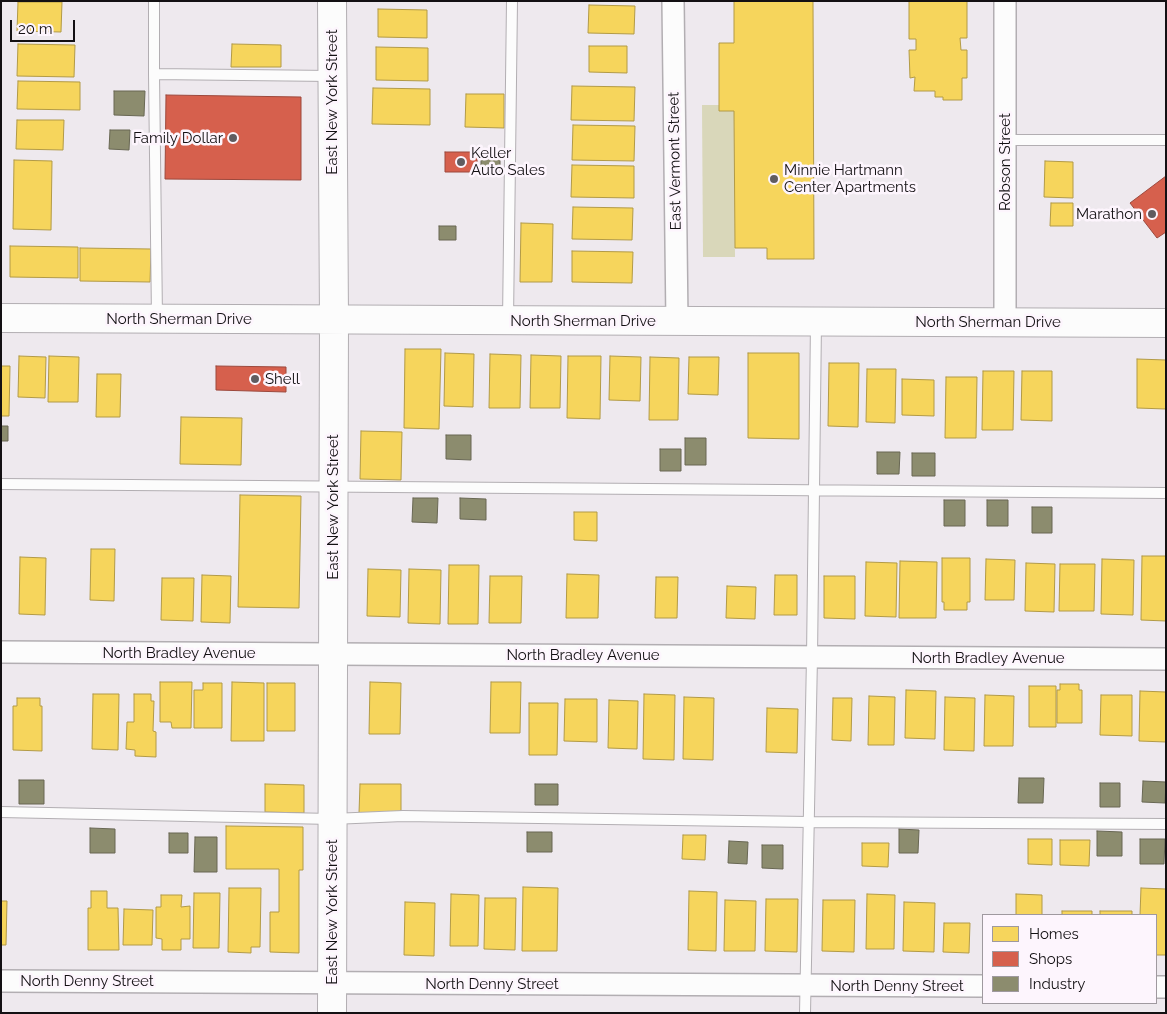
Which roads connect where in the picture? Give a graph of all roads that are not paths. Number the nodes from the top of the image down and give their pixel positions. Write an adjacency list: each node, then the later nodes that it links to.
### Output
1 (154, 1): 6 (lane)
2 (332, 1): 7 (main road, East New York Street)
3 (512, 1): 13 (lane)
4 (673, 1): 14 (street, East Vermont Street)
5 (1005, 1): 8 (street, Robson Street)
6 (154, 74): 7 (lane); 11 (lane)
7 (332, 76): 12 (main road, East New York Street)
8 (1006, 140): 9 (lane); 16 (street, Robson Street)
9 (1166, 140)
10 (1, 318): 11 (main road, North Sherman Drive)
11 (157, 319): 12 (main road, North Sherman Drive)
12 (334, 320): 13 (main road, North Sherman Drive); 19 (main road, East New York Street)
13 (508, 321): 14 (main road, North Sherman Drive)
14 (677, 322): 15 (main road, North Sherman Drive)
15 (816, 322): 16 (main road, North Sherman Drive); 20 (lane)
16 (1005, 322): 17 (main road, North Sherman Drive)
17 (1166, 323)
18 (1, 484): 19 (lane)
19 (333, 486): 20 (lane); 23 (main road, East New York Street)
20 (814, 491): 21 (lane); 24 (lane)
21 (1166, 493)
22 (1, 652): 23 (street, North Bradley Avenue)
23 (333, 654): 24 (street, North Bradley Avenue); 27 (main road, East New York Street)
24 (812, 657): 25 (street, North Bradley Avenue); 28 (lane)
25 (1166, 659)
26 (1, 812): 27 (lane)
27 (332, 819): 28 (lane); 31 (main road, East New York Street)
28 (809, 822): 29 (lane); 32 (lane)
29 (1166, 824)
30 (1, 981): 31 (street, North Denny Street)
31 (332, 983): 32 (street, North Denny Street); 34 (main road, East New York Street)
32 (805, 985): 33 (street, North Denny Street); 35 (lane)
33 (982, 986)
34 (332, 1013)
35 (805, 1013)

